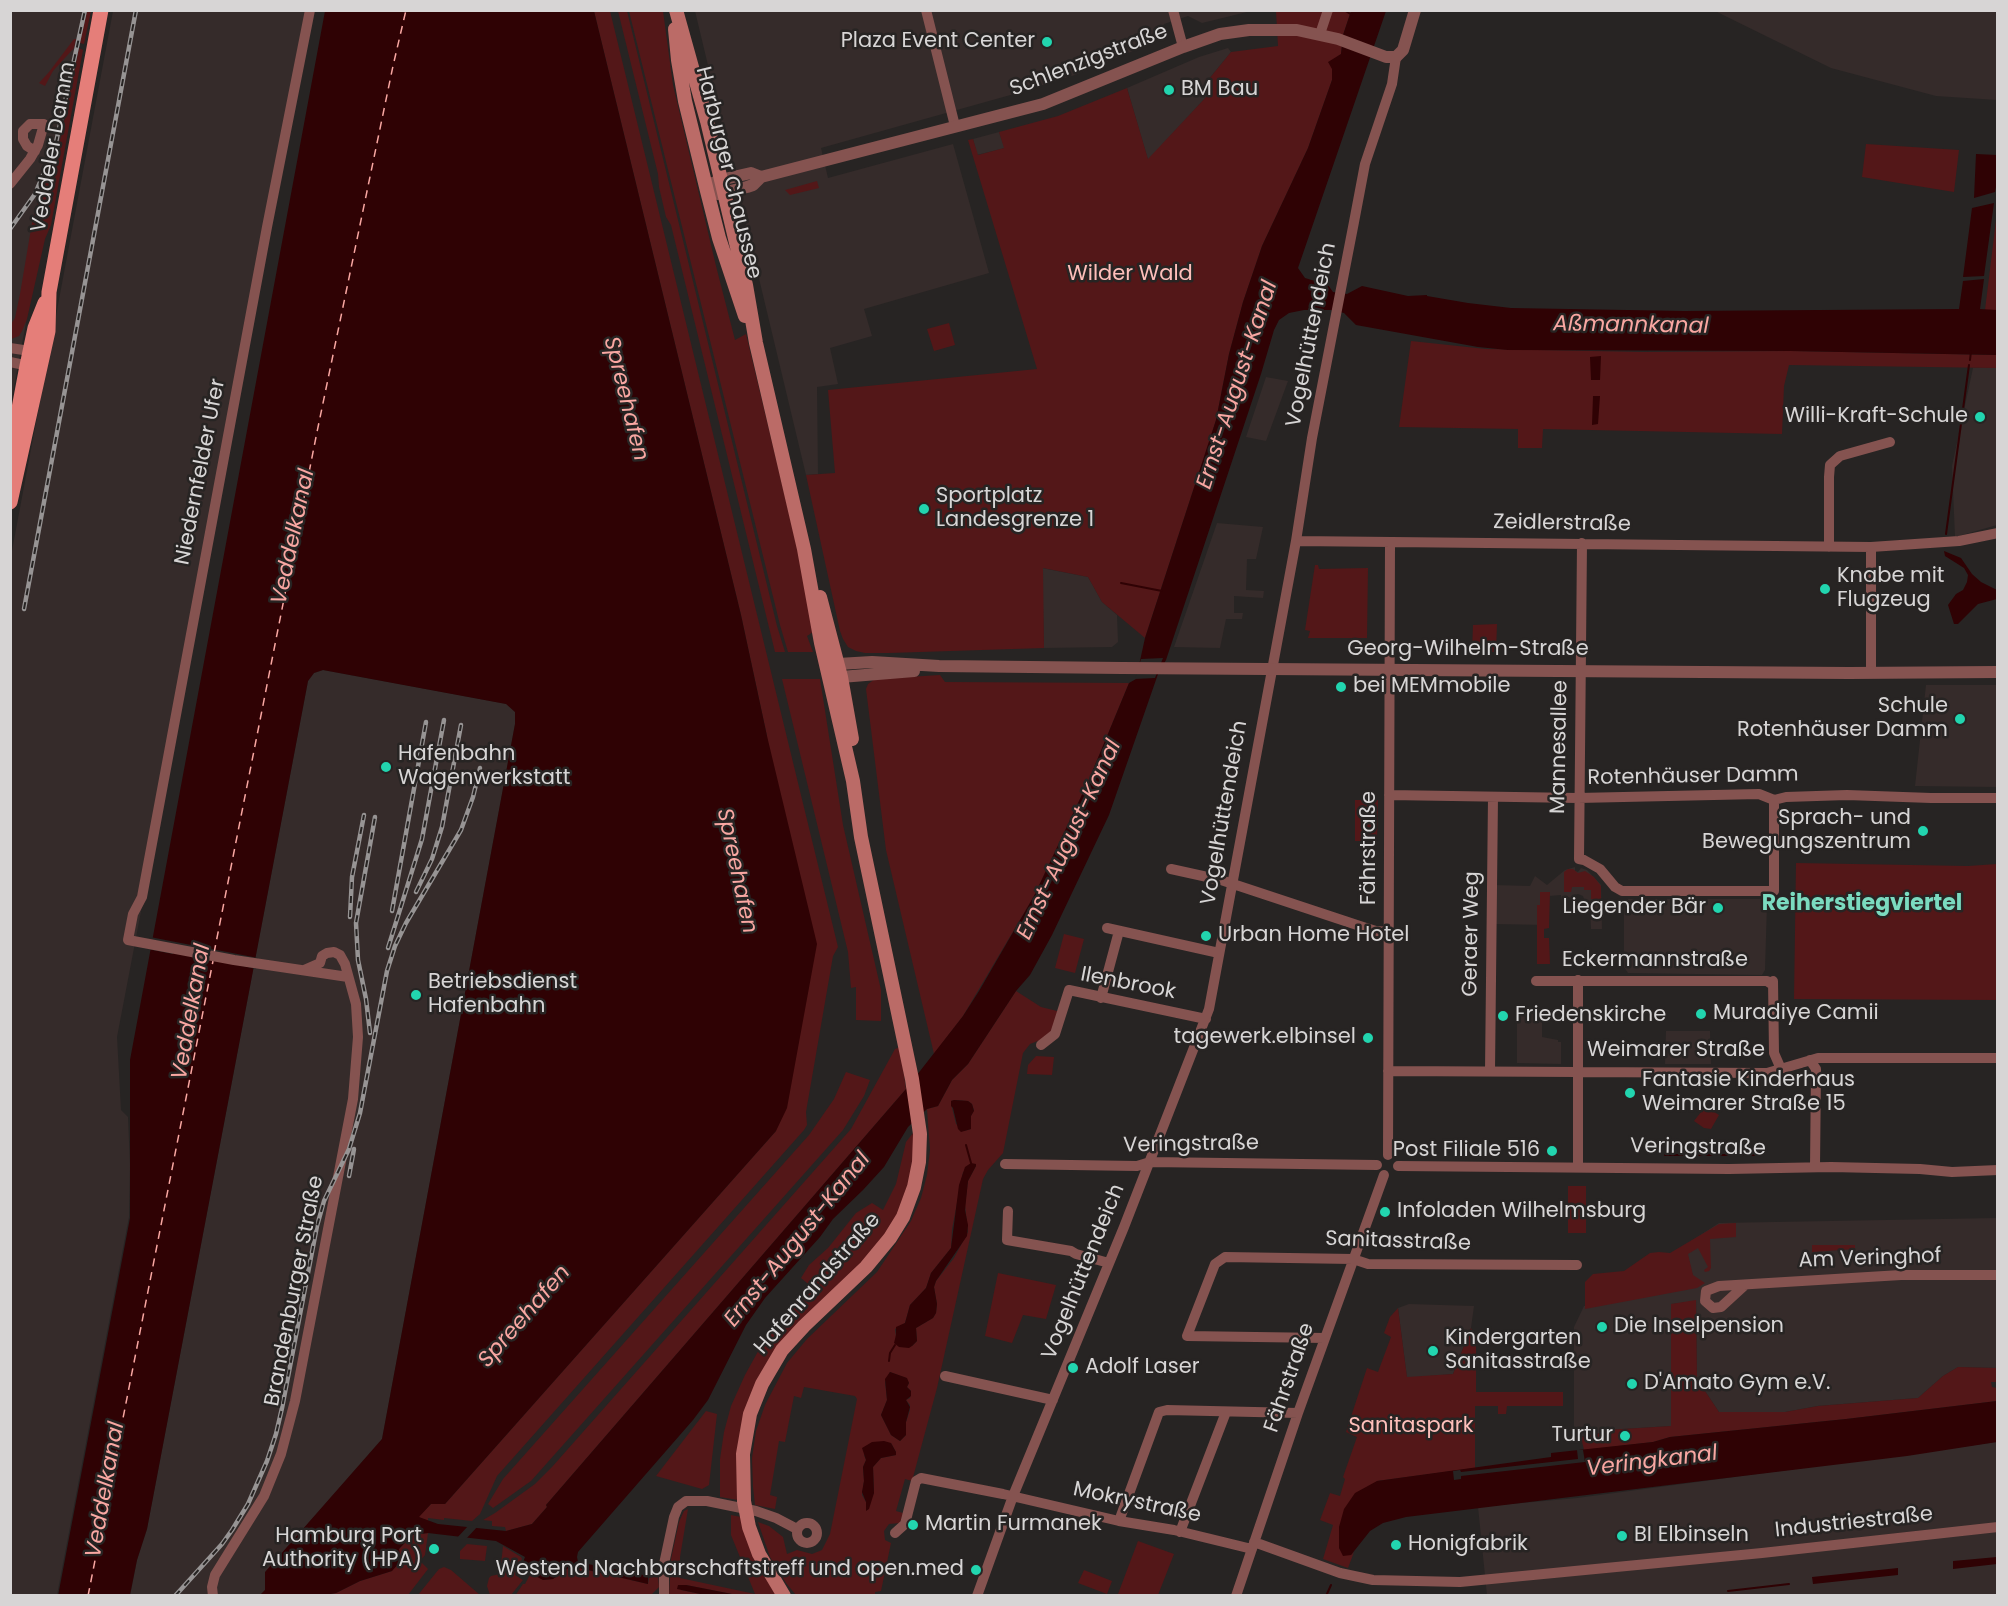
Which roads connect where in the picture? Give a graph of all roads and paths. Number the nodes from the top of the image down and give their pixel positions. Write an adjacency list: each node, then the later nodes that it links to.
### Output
1 (101, 10): 19 (main road, Veddeler Damm)
2 (310, 10): 46 (street, Niedernfelder Ufer)
3 (675, 10): 14 (main road, Harburger Chaussee); 15 (main road, Harburger Chaussee)
4 (926, 10): 11 (street)
5 (1173, 10): 9 (street)
6 (1328, 10): 8 (street)
7 (1415, 10): 10 (street, Vogelhüttendeich)
8 (1320, 34): 9 (street, Schlenzigstraße); 10 (street, Schlenzigstraße)
9 (1183, 46): 11 (street, Schlenzigstraße)
10 (1396, 57): 23 (street, Vogelhüttendeich)
11 (956, 126): 14 (street, Schlenzigstraße)
12 (35, 151): 13 (street)
13 (10, 184)
14 (722, 186): 15 (street, Schlenzigstraße); 16 (main road, Harburger Chaussee)
15 (707, 191): 16 (main road, Harburger Chaussee)
16 (756, 343): 29 (main road, Harburger Chaussee)
17 (10, 348): 19 (street)
18 (10, 362): 19 (street)
19 (32, 362): 21 (main road, Veddeler Damm)
20 (1890, 442): 26 (street)
21 (10, 502)
22 (1998, 533): 27 (street, Zeidlerstraße)
23 (1296, 541): 24 (street, Zeidlerstraße); 28 (street, Vogelhüttendeich)
24 (1390, 542): 25 (street, Zeidlerstraße); 30 (street, Fährstraße)
25 (1582, 543): 26 (street, Zeidlerstraße); 31 (street, Mannesallee)
26 (1829, 547): 27 (street, Zeidlerstraße)
27 (1871, 547): 33 (street)
28 (1272, 669): 29 (street, Georg-Wilhelm-Straße); 30 (street, Georg-Wilhelm-Straße); 42 (street, Vogelhüttendeich)
29 (835, 670): 34 (main road, Harburger Chaussee); 35 (main road, Hafenrandstraße)
30 (1390, 670): 31 (street, Georg-Wilhelm-Straße); 36 (street, Fährstraße)
31 (1581, 670): 33 (street, Georg-Wilhelm-Straße); 38 (street, Mannesallee)
32 (1998, 672): 33 (street, Georg-Wilhelm-Straße)
33 (1871, 673)
34 (845, 693): 35 (main road, Hafenrandstraße)
35 (853, 781): 90 (main road, Hafenrandstraße)
36 (1389, 795): 37 (street, Rotenhäuser Damm); 45 (street, Fährstraße)
37 (1493, 797): 38 (street, Rotenhäuser Damm); 59 (street, Geraer Weg)
38 (1578, 798): 40 (street, Rotenhäuser Damm); 40 (street, Mannesallee)
39 (1998, 798): 40 (street, Rotenhäuser Damm)
40 (1774, 801)
41 (1171, 869): 42 (street)
42 (1231, 884): 45 (street); 47 (street, Vogelhüttendeich)
43 (1107, 928): 44 (street)
44 (1119, 931): 47 (street); 52 (street)
45 (1389, 932): 58 (street, Fährstraße)
46 (128, 940): 48 (street, Brandenburger Straße)
47 (1219, 953): 53 (street, Vogelhüttendeich)
48 (323, 968): 49 (street); 49 (street, Brandenburger Straße)
49 (348, 977): 88 (street, Brandenburger Straße)
50 (1578, 980): 51 (street, Eckermannstraße); 57 (street, Eckermannstraße); 60 (street)
51 (1536, 981)
52 (1101, 998): 53 (street, Ilenbrook); 54 (street, Ilenbrook)
53 (1206, 1019): 62 (street, Vogelhüttendeich)
54 (1041, 1045)
55 (1998, 1058): 56 (street, Weimarer Straße)
56 (1810, 1060): 57 (street, Weimarer Straße); 67 (street)
57 (1781, 1069): 60 (street, Weimarer Straße)
58 (1388, 1071): 59 (street, Weimarer Straße); 61 (street, Fährstraße)
59 (1490, 1071): 60 (street, Weimarer Straße)
60 (1578, 1071): 66 (street)
61 (1388, 1155): 64 (street); 65 (street)
62 (1150, 1162): 63 (street, Veringstraße); 64 (street, Veringstraße); 72 (street, Vogelhüttendeich)
63 (1005, 1164)
64 (1377, 1165): 69 (street)
65 (1398, 1166): 66 (street, Veringstraße); 69 (street)
66 (1578, 1167): 67 (street, Veringstraße)
67 (1815, 1167): 68 (street, Veringstraße)
68 (1998, 1170)
69 (1384, 1175): 71 (street, Fährstraße)
70 (1008, 1211): 72 (street)
71 (1353, 1259): 73 (street, Sanitasstraße); 76 (street, Fährstraße); 76 (street, Sanitasstraße)
72 (1109, 1263): 78 (street, Vogelhüttendeich)
73 (1577, 1265)
74 (1998, 1275): 75 (street, Am Veringhof)
75 (1745, 1285)
76 (1325, 1338): 80 (street, Fährstraße)
77 (945, 1376): 78 (street)
78 (1053, 1400): 81 (street, Vogelhüttendeich)
79 (1226, 1412): 80 (street); 82 (street); 85 (street)
80 (1299, 1413): 87 (street, Fährstraße)
81 (1013, 1496): 82 (street, Mokrystraße); 86 (street, Mokrystraße); 91 (street, Vogelhüttendeich)
82 (1119, 1521): 85 (street, Mokrystraße)
83 (1998, 1527): 87 (street, Industriestraße)
84 (797, 1529): 89 (street)
85 (1180, 1532): 87 (street, Mokrystraße)
86 (895, 1533)
87 (1253, 1546): 92 (street, Fährstraße)
88 (213, 1596)
89 (664, 1596)
90 (783, 1596)
91 (977, 1596)
92 (1236, 1596)

